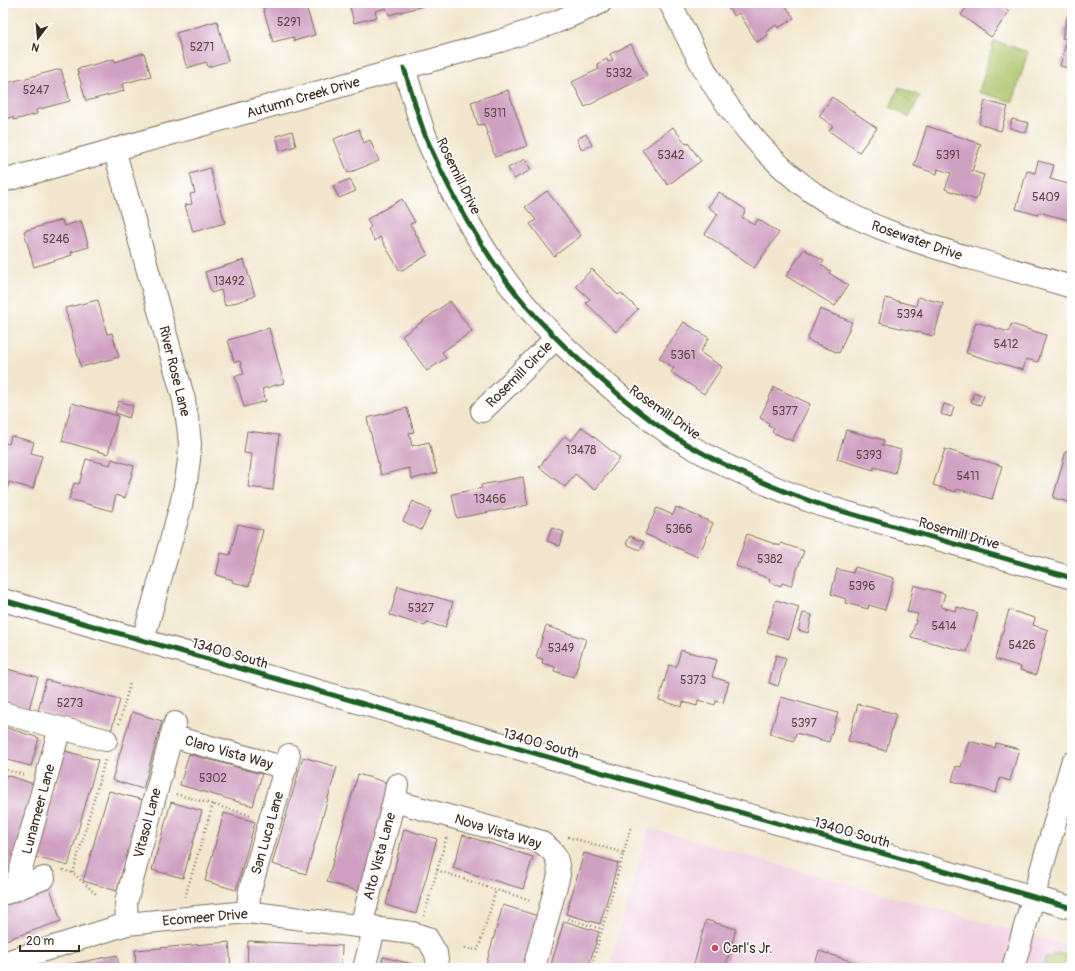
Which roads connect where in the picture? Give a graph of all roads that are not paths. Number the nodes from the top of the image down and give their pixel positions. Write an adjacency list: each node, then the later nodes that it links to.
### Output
1 (600, 3): 3 (street, Autumn Creek Drive)
2 (670, 3): 6 (street, Rosewater Drive)
3 (404, 68): 4 (street, Autumn Creek Drive); 7 (street, Rosemill Drive)
4 (114, 149): 5 (street, Autumn Creek Drive); 11 (street, River Rose Lane)
5 (3, 181)
6 (1072, 287)
7 (556, 338): 8 (street, Rosemill Circle); 9 (street, Rosemill Drive)
8 (482, 411)
9 (1072, 578)
10 (3, 600): 11 (street, 13400 South)
11 (142, 640): 21 (street, 13400 South)
12 (3, 713): 13 (street)
13 (60, 728): 15 (street); 20 (street, Lunameer Lane)
14 (173, 729): 16 (street, Claro Vista Way); 24 (street, Vitasol Lane)
15 (110, 739)
16 (288, 762): 23 (street, San Luca Lane)
17 (1072, 763): 21 (street)
18 (395, 793): 25 (street, Alto Vista Lane); 29 (street, Nova Vista Way)
19 (51, 874): 20 (street, Lunameer Lane)
20 (9, 892)
21 (1034, 897): 22 (street, 13400 South); 30 (street)
22 (1072, 908)
23 (247, 912): 24 (street, Ecomeer Drive); 25 (street, Ecomeer Drive)
24 (127, 924): 26 (street, Ecomeer Drive)
25 (368, 926): 27 (street, Alto Vista Lane); 28 (street, Ecomeer Drive)
26 (12, 964)
27 (364, 968)
28 (438, 968)
29 (534, 968)
30 (1013, 968)

